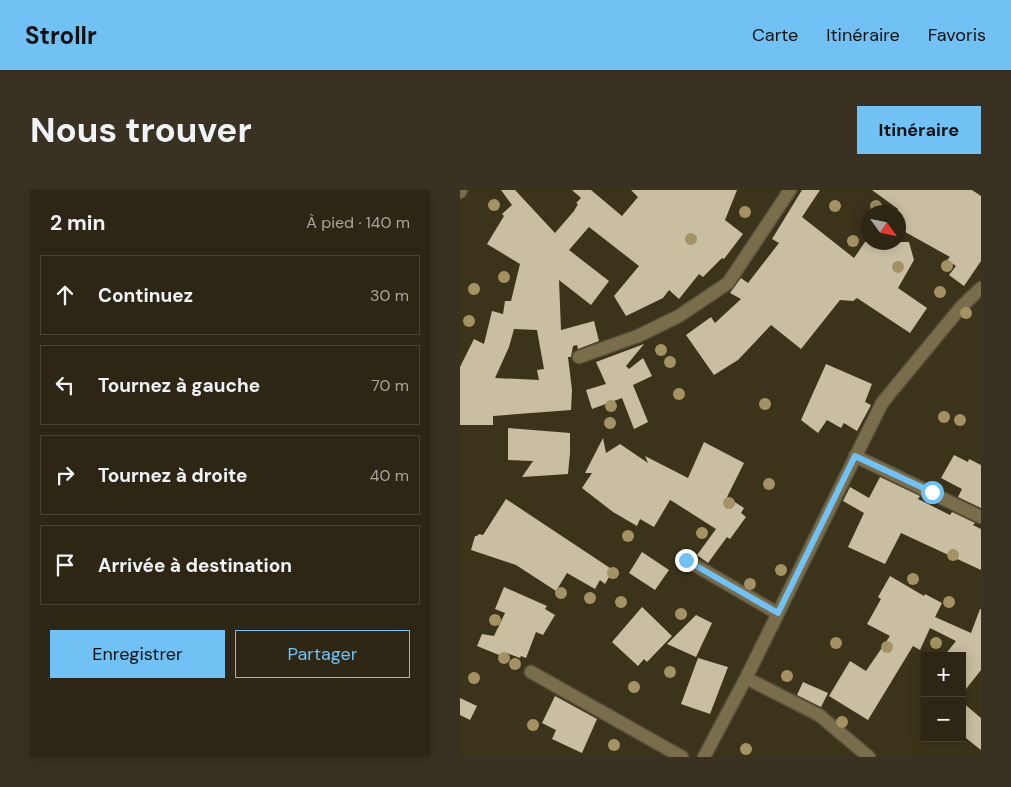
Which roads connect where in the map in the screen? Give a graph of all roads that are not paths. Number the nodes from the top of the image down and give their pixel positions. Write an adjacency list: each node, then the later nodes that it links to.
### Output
1 (790, 190): 3 (street)
2 (981, 288): 4 (street)
3 (579, 357)
4 (855, 456): 5 (street); 7 (street)
5 (981, 517)
6 (686, 560): 7 (street)
7 (778, 613): 9 (street)
8 (531, 672): 10 (street)
9 (746, 678): 11 (street); 12 (street)
10 (682, 757)
11 (704, 757)
12 (869, 757)

